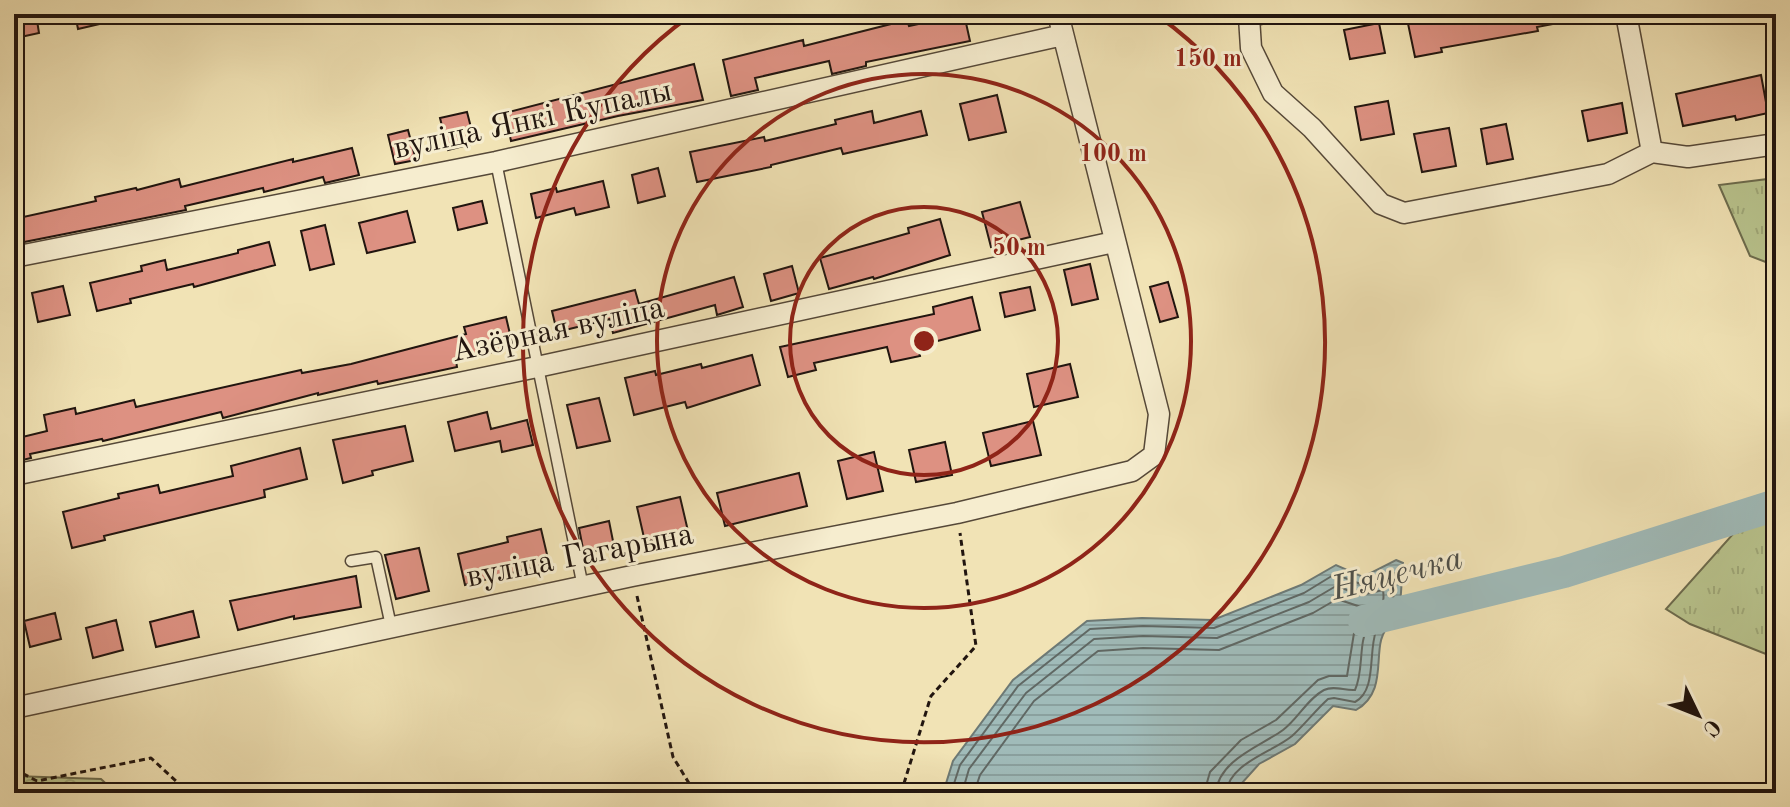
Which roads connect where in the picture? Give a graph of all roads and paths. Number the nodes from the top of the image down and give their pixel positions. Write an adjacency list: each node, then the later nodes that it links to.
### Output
1 (1058, 14): 4 (street)
2 (1626, 14): 6 (street)
3 (1255, 15): 6 (street)
4 (1063, 35): 7 (street, вуліца Янкі Купалы); 8 (street)
5 (1776, 144): 6 (street)
6 (1652, 152)
7 (496, 162): 9 (street, вуліца Янкі Купалы); 10 (lane)
8 (1114, 242): 10 (street, Азёрная вуліца); 12 (street, вуліца Гагарына)
9 (14, 257)
10 (537, 367): 11 (street, Азёрная вуліца); 15 (lane)
11 (14, 475)
12 (957, 513): 14 (street, вуліца Гагарына); 21 (path)
13 (351, 561): 16 (lane)
14 (632, 576): 15 (street, вуліца Гагарына); 20 (path)
15 (583, 587): 16 (street, вуліца Гагарына)
16 (391, 626): 17 (street, вуліца Гагарына)
17 (14, 708)
18 (14, 769): 19 (path)
19 (189, 793)
20 (695, 793)
21 (901, 793)

